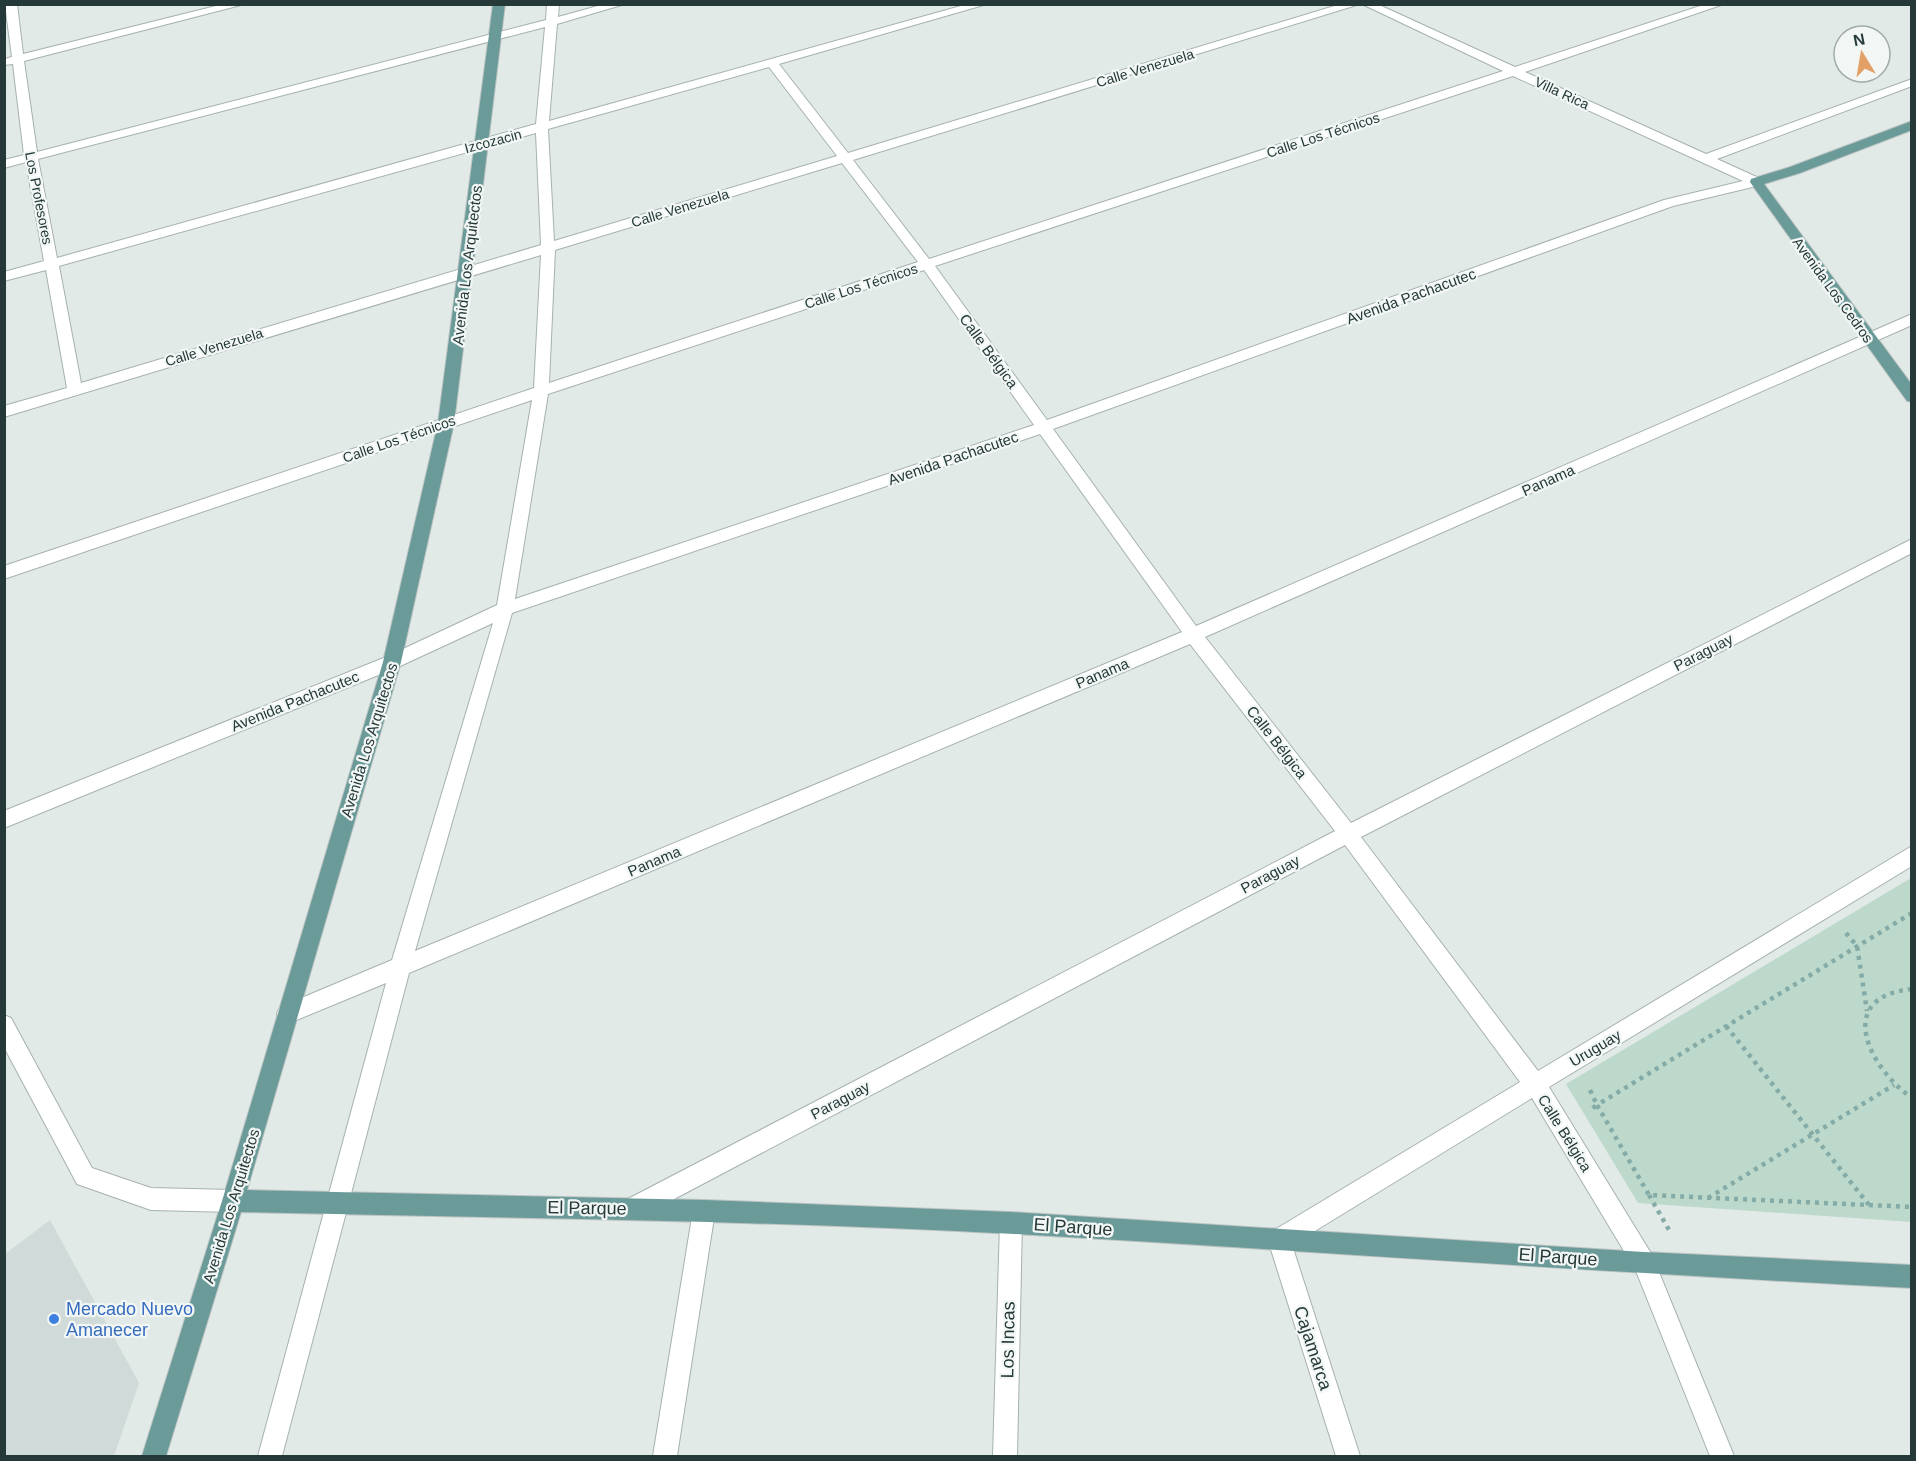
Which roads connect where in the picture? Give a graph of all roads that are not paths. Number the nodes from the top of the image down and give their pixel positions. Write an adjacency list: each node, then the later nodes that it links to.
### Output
1 (11, 4): 11 (street, Los Profesores)
2 (240, 4): 11 (street)
3 (499, 4): 10 (main road, Avenida Los Arquitectos)
4 (620, 4): 9 (street)
5 (982, 4): 12 (street, Izcozacin)
6 (1355, 4): 19 (street, Calle Venezuela)
7 (1367, 4): 13 (street, Villa Rica)
8 (1719, 4): 13 (street, Calle Los Técnicos)
9 (552, 14): 10 (street); 16 (street)
10 (496, 38): 17 (main road, Avenida Los Arquitectos); 18 (street)
11 (11, 61): 18 (street, Los Profesores)
12 (772, 63): 16 (street, Izcozacin); 19 (street, Calle Bélgica)
13 (1515, 72): 20 (street, Villa Rica); 25 (street, Calle Los Técnicos)
14 (1911, 82): 20 (street)
15 (1911, 124): 22 (main road, Avenida Pachacutec)
16 (542, 127): 17 (street, Izcozacin); 23 (street)
17 (483, 143): 24 (street, Izcozacin); 26 (main road, Avenida Los Arquitectos)
18 (31, 157): 21 (street); 24 (street, Los Profesores)
19 (844, 159): 23 (street, Calle Venezuela); 25 (street, Calle Bélgica)
20 (1706, 159): 22 (street, Villa Rica)
21 (4, 164)
22 (1756, 182): 29 (main road, Avenida Los Cedros); 35 (street, Avenida Pachacutec)
23 (548, 249): 26 (street, Calle Venezuela); 31 (street)
24 (51, 264): 27 (street, Izcozacin); 30 (street, Los Profesores)
25 (927, 265): 31 (street, Calle Los Técnicos); 35 (street, Calle Bélgica)
26 (467, 272): 30 (street, Calle Venezuela); 34 (main road, Avenida Los Arquitectos)
27 (4, 277)
28 (1911, 319): 29 (street, Panama)
29 (1868, 339): 32 (main road, Avenida Los Cedros); 39 (street, Panama)
30 (75, 389): 33 (street, Calle Venezuela)
31 (541, 391): 34 (street, Calle Los Técnicos); 38 (street)
32 (1911, 397)
33 (4, 412)
34 (446, 423): 37 (street, Calle Los Técnicos); 40 (main road, Avenida Los Arquitectos)
35 (1044, 427): 38 (street, Avenida Pachacutec); 39 (street, Calle Bélgica)
36 (1911, 545): 42 (street, Paraguay)
37 (4, 573)
38 (505, 609): 40 (street, Avenida Pachacutec); 44 (street)
39 (1193, 635): 42 (street, Calle Bélgica); 44 (street, Panama)
40 (393, 662): 41 (street, Avenida Pachacutec); 45 (main road, Avenida Los Arquitectos)
41 (4, 820)
42 (1348, 834): 47 (street, Calle Bélgica); 50 (street, Paraguay)
43 (1911, 855): 47 (street, Uruguay)
44 (400, 967): 45 (street, Panama); 49 (street)
45 (287, 1014): 48 (main road, Avenida Los Arquitectos)
46 (4, 1025): 48 (street)
47 (1535, 1084): 53 (street, Uruguay); 54 (street, Calle Bélgica)
48 (233, 1201): 49 (main road, El Parque); 56 (main road, Avenida Los Arquitectos)
49 (339, 1203): 50 (main road, El Parque); 57 (street)
50 (632, 1209): 51 (main road, El Parque)
51 (704, 1211): 52 (main road, El Parque); 58 (street)
52 (1011, 1223): 53 (main road, El Parque); 59 (street, Los Incas)
53 (1279, 1240): 54 (main road, El Parque); 60 (street, Cajamarca)
54 (1644, 1263): 55 (main road, El Parque); 61 (street, Calle Bélgica)
55 (1911, 1277)
56 (154, 1456)
57 (270, 1456)
58 (665, 1456)
59 (1005, 1456)
60 (1348, 1456)
61 (1722, 1456)

